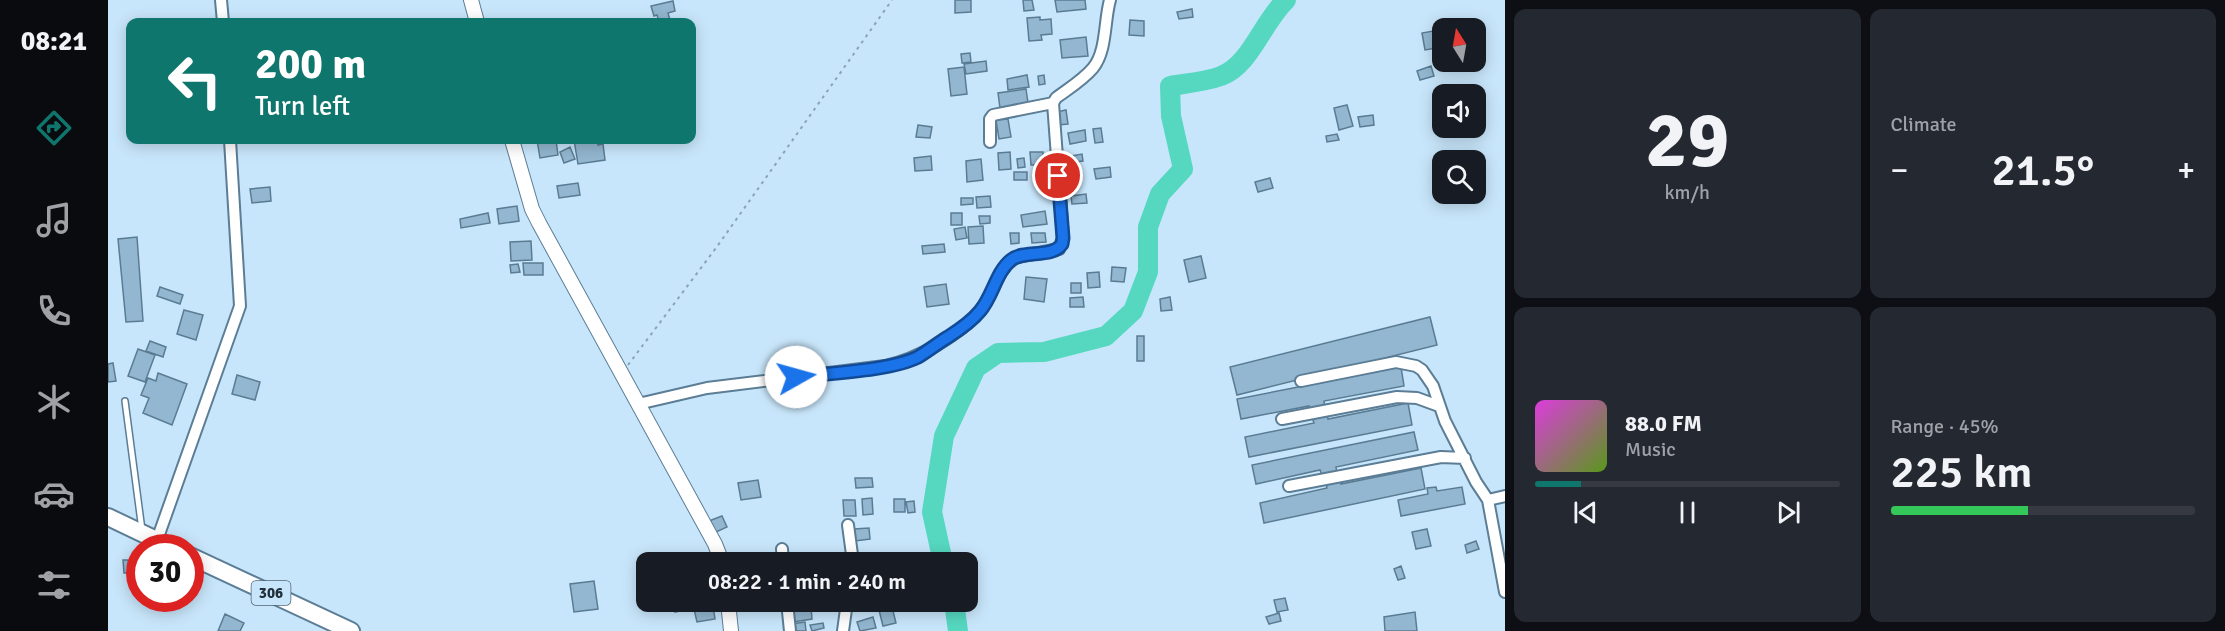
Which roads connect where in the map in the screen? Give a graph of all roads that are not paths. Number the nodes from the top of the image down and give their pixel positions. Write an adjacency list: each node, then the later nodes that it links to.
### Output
1 (221, 0): 4 (street)
2 (471, 0): 5 (street)
3 (1110, 0): 6 (street)
4 (223, 18)
5 (476, 18)
6 (1053, 103): 7 (street); 12 (street)
7 (990, 142)
8 (230, 144): 23 (street)
9 (513, 144): 12 (street)
10 (1301, 381): 13 (street)
11 (125, 400): 22 (lane)
12 (638, 404): 25 (street)
13 (1439, 406): 14 (street); 15 (street)
14 (1282, 419)
15 (1465, 458): 16 (street); 18 (street)
16 (1289, 486)
17 (1505, 496): 18 (street)
18 (1488, 500): 29 (street)
19 (108, 517): 21 (main road)
20 (848, 525): 27 (street)
21 (144, 534)
22 (149, 534)
23 (151, 534)
24 (782, 549): 26 (street)
25 (718, 552)
26 (782, 552)
27 (852, 552)
28 (204, 563): 33 (main road, 306)
29 (1505, 592)
30 (729, 612): 34 (street)
31 (788, 612): 35 (street)
32 (846, 612): 36 (street)
33 (351, 631)
34 (731, 631)
35 (790, 631)
36 (843, 631)

